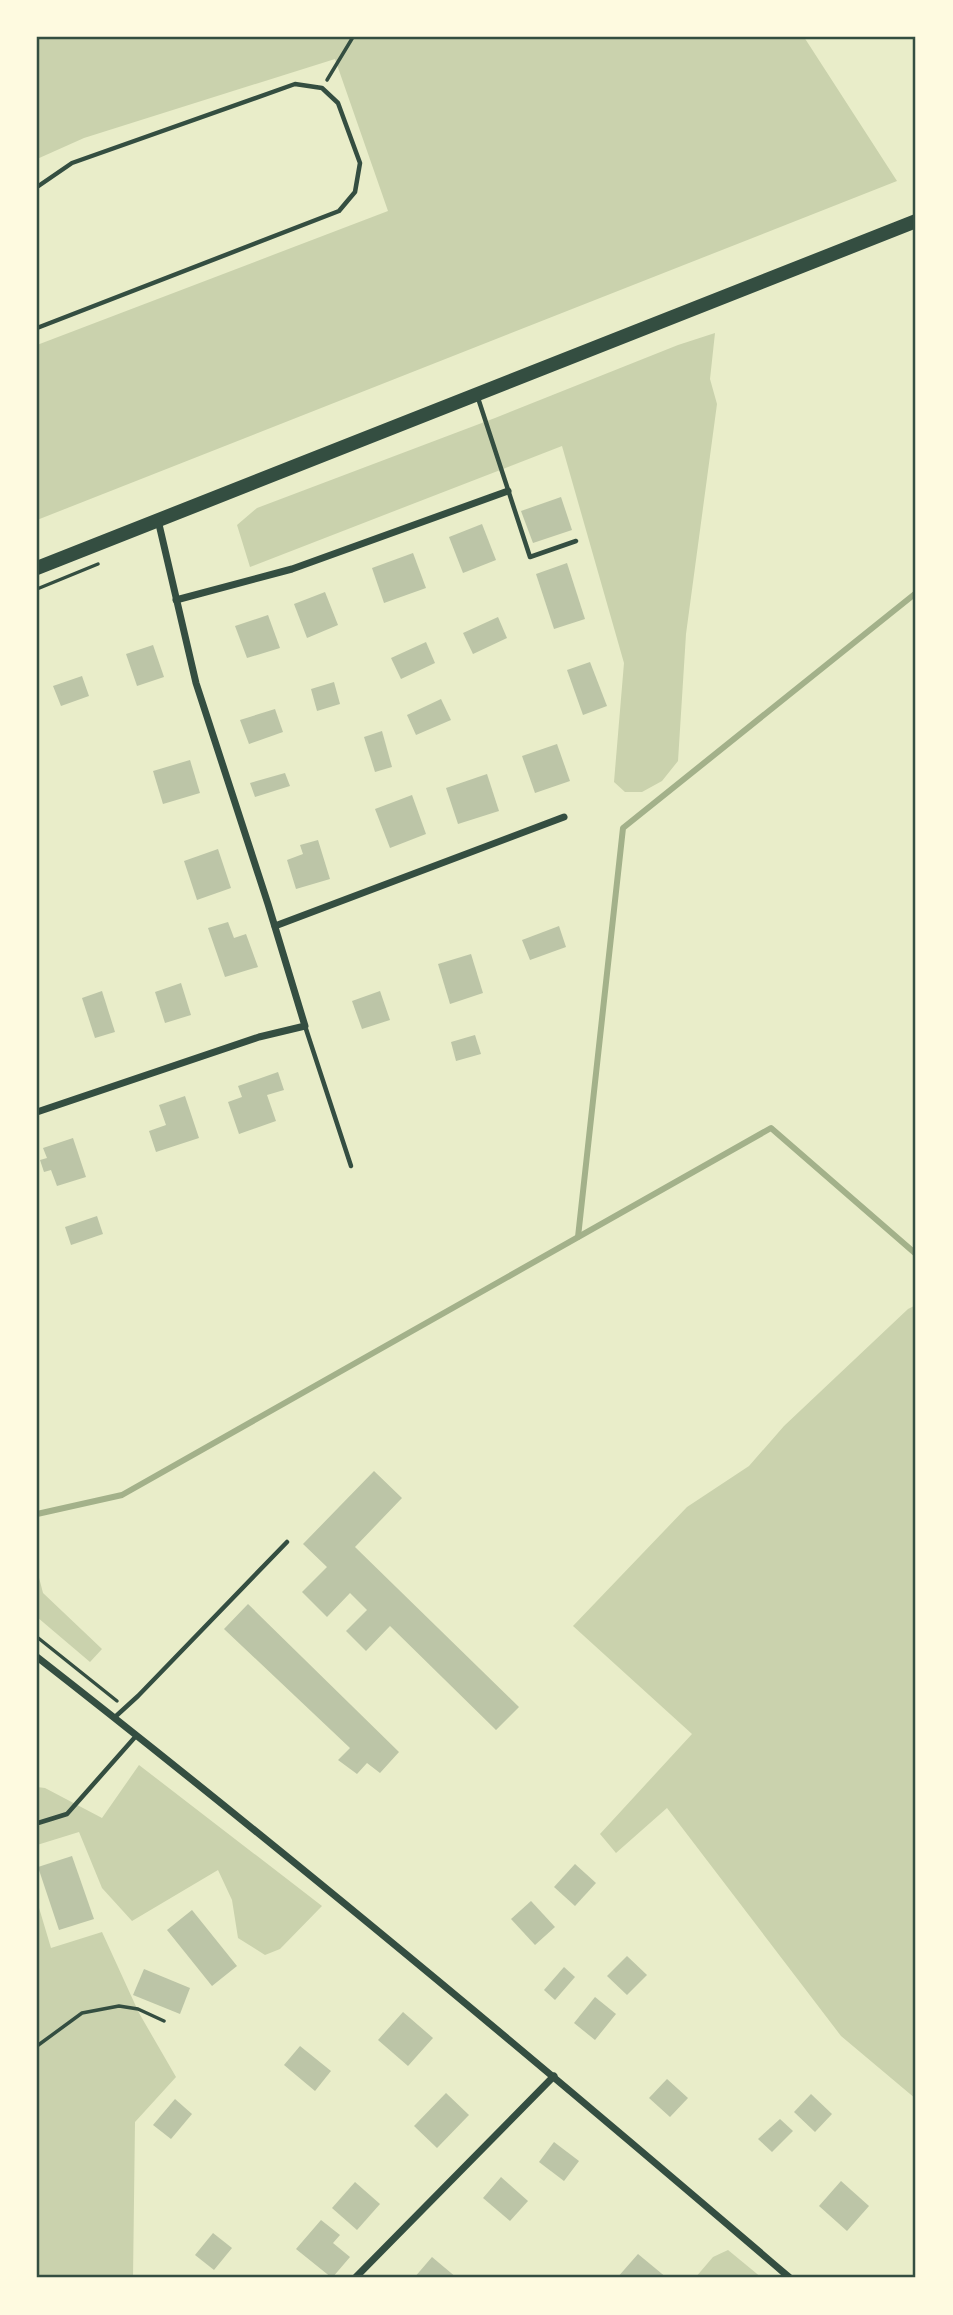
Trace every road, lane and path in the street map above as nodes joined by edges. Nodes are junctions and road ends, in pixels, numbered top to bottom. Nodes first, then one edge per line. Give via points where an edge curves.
1 (353, 37) edge
2 (322, 88) junction
3 (37, 187) edge
4 (916, 220) edge
5 (37, 328) edge
6 (477, 394) junction
7 (508, 491) junction
8 (158, 520) junction
9 (576, 541) dead end
10 (37, 568) edge
11 (176, 600) junction
12 (564, 817) dead end
13 (275, 926) junction
14 (305, 1026) junction
15 (37, 1112) edge
16 (351, 1166) dead end
17 (287, 1542) dead end
18 (37, 1637) edge
19 (37, 1657) edge
20 (125, 1707) junction
21 (115, 1717) junction
22 (136, 1735) junction
23 (38, 1823) edge
24 (164, 2021) dead end
25 (37, 2046) edge
26 (554, 2076) junction
27 (355, 2278) edge
28 (790, 2278) edge

1 - 2 path
2 - 3 lane via 295,84 72,163
2 - 5 lane via 338,103 360,163 355,192 339,211
4 - 6 main road
6 - 7 lane
6 - 8 main road
7 - 9 lane via 530,557
7 - 11 street via 292,569
8 - 10 main road
8 - 11 street
11 - 13 street via 196,683
12 - 13 street
13 - 14 street
14 - 15 street via 259,1037
14 - 16 lane
17 - 20 lane
18 - 20 path
19 - 21 street
20 - 21 lane
21 - 22 street
22 - 23 lane via 66,1814
22 - 26 street
24 - 25 path via 119,2006 82,2013
26 - 27 street
26 - 28 street

